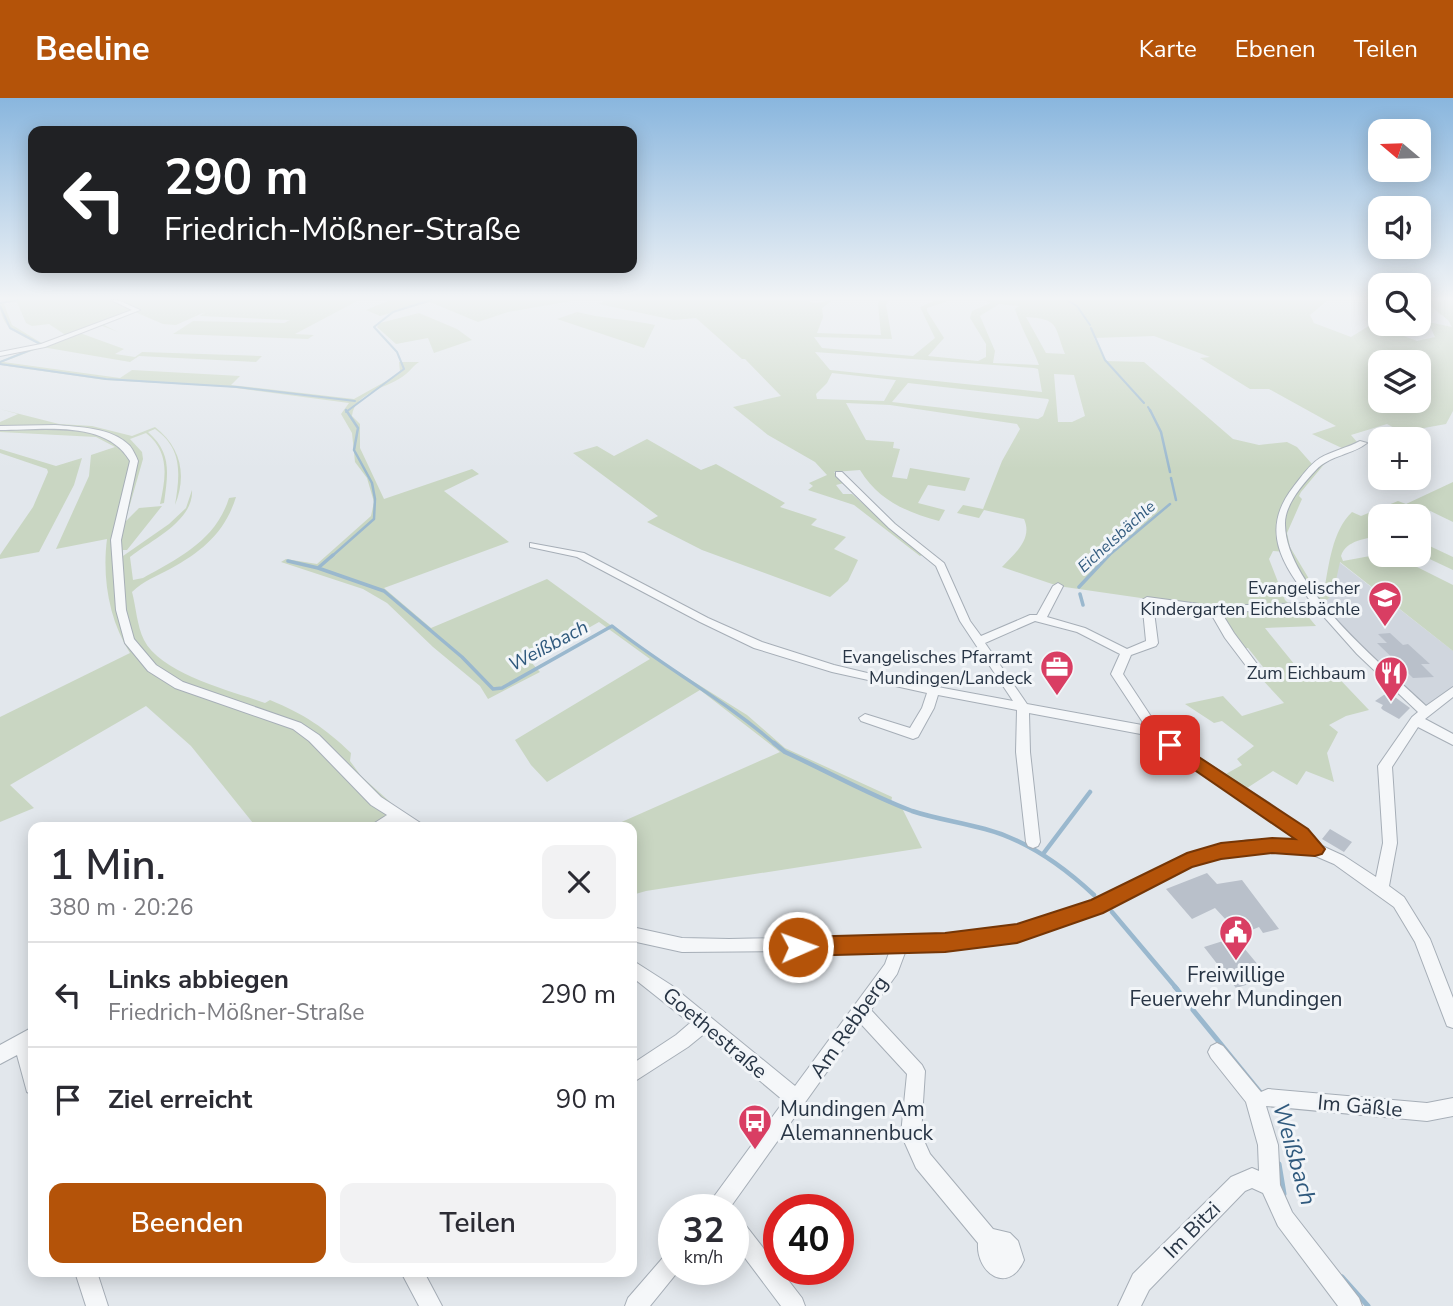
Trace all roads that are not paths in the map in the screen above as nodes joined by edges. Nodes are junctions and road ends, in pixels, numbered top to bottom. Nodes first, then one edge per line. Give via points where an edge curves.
1 (0, 428) edge
2 (1363, 443) dead end
3 (839, 474) dead end
4 (533, 545) dead end
5 (1058, 586) dead end
6 (1319, 606) junction
7 (1214, 608) junction
8 (1041, 618) junction
9 (979, 641) junction
10 (1126, 653) junction
11 (1257, 672) dead end
12 (934, 690) junction
13 (1453, 691) edge
14 (1023, 707) junction
15 (1421, 716) junction
16 (865, 718) dead end
17 (1149, 731) junction
18 (1453, 740) edge
19 (397, 816) junction
20 (388, 822) edge
21 (407, 822) edge
22 (1033, 842) dead end
23 (1390, 843) joint
24 (1315, 849) junction
25 (1381, 888) junction
26 (637, 935) edge
27 (898, 943) junction
28 (637, 971) edge
29 (860, 1010) junction
30 (1453, 1020) edge
31 (702, 1024) junction
32 (28, 1039) edge
33 (1217, 1052) dead end
34 (0, 1055) edge
35 (637, 1071) edge
36 (1268, 1098) dead end
37 (797, 1100) junction
38 (1453, 1107) edge
39 (1270, 1186) junction
40 (729, 1194) edge
41 (990, 1241) dead end
42 (749, 1246) edge
43 (88, 1277) edge
44 (415, 1277) edge
45 (658, 1280) edge
46 (97, 1306) edge
47 (431, 1306) edge
48 (636, 1306) edge
49 (794, 1306) edge
50 (1129, 1306) edge
51 (1351, 1306) edge

1 - 19 street via 87,431 124,444 134,461 116,540 121,610 136,651 179,685 297,726 357,785
2 - 6 street via 1312,469 1283,507 1279,527 1286,555
3 - 9 street via 891,526 940,565
4 - 12 street via 580,555 758,645 845,671
5 - 8 street
6 - 7 street
6 - 15 street
7 - 10 street via 1147,600 1152,643
7 - 11 street
8 - 9 street via 1025,620
8 - 10 street via 1081,630
9 - 14 street
10 - 17 street via 1117,674 1148,721
12 - 14 street
12 - 16 street via 913,734
13 - 15 street
14 - 17 street
14 - 22 street
15 - 18 street
15 - 23 street via 1385,766
17 - 24 street via 1267,809
19 - 20 street
19 - 21 street
23 - 25 street
24 - 25 street
24 - 27 street via 1272,846 1221,851 1187,861 1096,906 1017,933
25 - 30 street via 1399,902 1422,939
26 - 27 street via 682,946
27 - 29 street, Am Rebberg via 891,969
28 - 31 street, Goethestraße
29 - 37 street, Am Rebberg
29 - 41 street via 916,1071 911,1134 923,1161
31 - 35 street
31 - 37 street, Goethestraße
32 - 34 street
33 - 39 street via 1254,1097 1268,1145
36 - 38 street, Im Gäßle via 1427,1112
37 - 40 street, Am Rebberg
39 - 50 street, Im Bitzi via 1252,1178 1238,1184 1141,1282
39 - 51 street via 1285,1219
42 - 49 street
43 - 46 street
44 - 47 street
45 - 48 street

